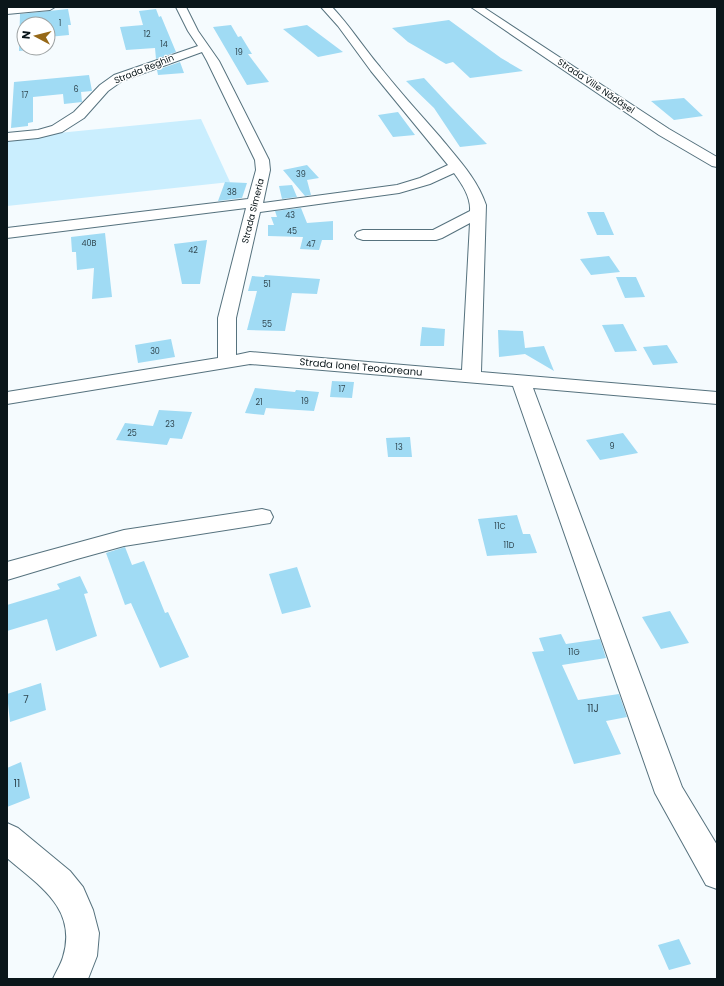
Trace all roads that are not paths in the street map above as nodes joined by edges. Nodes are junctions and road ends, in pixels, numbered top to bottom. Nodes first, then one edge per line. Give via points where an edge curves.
1 (50, 7) edge
2 (181, 7) edge
3 (326, 7) edge
4 (476, 7) edge
5 (7, 11) edge
6 (203, 48) junction
7 (103, 72) dead end
8 (114, 80) junction
9 (7, 137) edge
10 (717, 163) edge
11 (457, 166) junction
12 (254, 205) junction
13 (477, 215) junction
14 (7, 233) edge
15 (363, 235) dead end
16 (227, 362) junction
17 (471, 377) junction
18 (521, 382) junction
19 (7, 398) edge
20 (717, 398) edge
21 (262, 517) dead end
22 (7, 571) edge
23 (7, 838) edge
24 (717, 874) edge
25 (70, 979) edge

1 - 5 street
2 - 6 street, Strada Simeria
3 - 11 street
4 - 10 street, Strada Viile Nădășel via 664,132
6 - 8 street, Strada Reghin
6 - 12 street, Strada Simeria via 213,61 262,160 263,170
7 - 8 street via 104,76
8 - 9 street, Strada Reghin via 65,126 48,132
11 - 12 street via 399,189 266,207
11 - 13 street via 475,194
12 - 14 street
12 - 16 street, Strada Simeria via 227,318
13 - 15 street via 472,215 436,234
13 - 17 street
16 - 17 street, Strada Ionel Teodoreanu via 250,358 287,360
16 - 19 street, Strada Ionel Teodoreanu
17 - 18 street, Strada Ionel Teodoreanu
18 - 20 street, Strada Ionel Teodoreanu
18 - 24 street via 670,793
21 - 22 street via 124,538
23 - 25 street via 64,887 77,908 83,930 82,950

